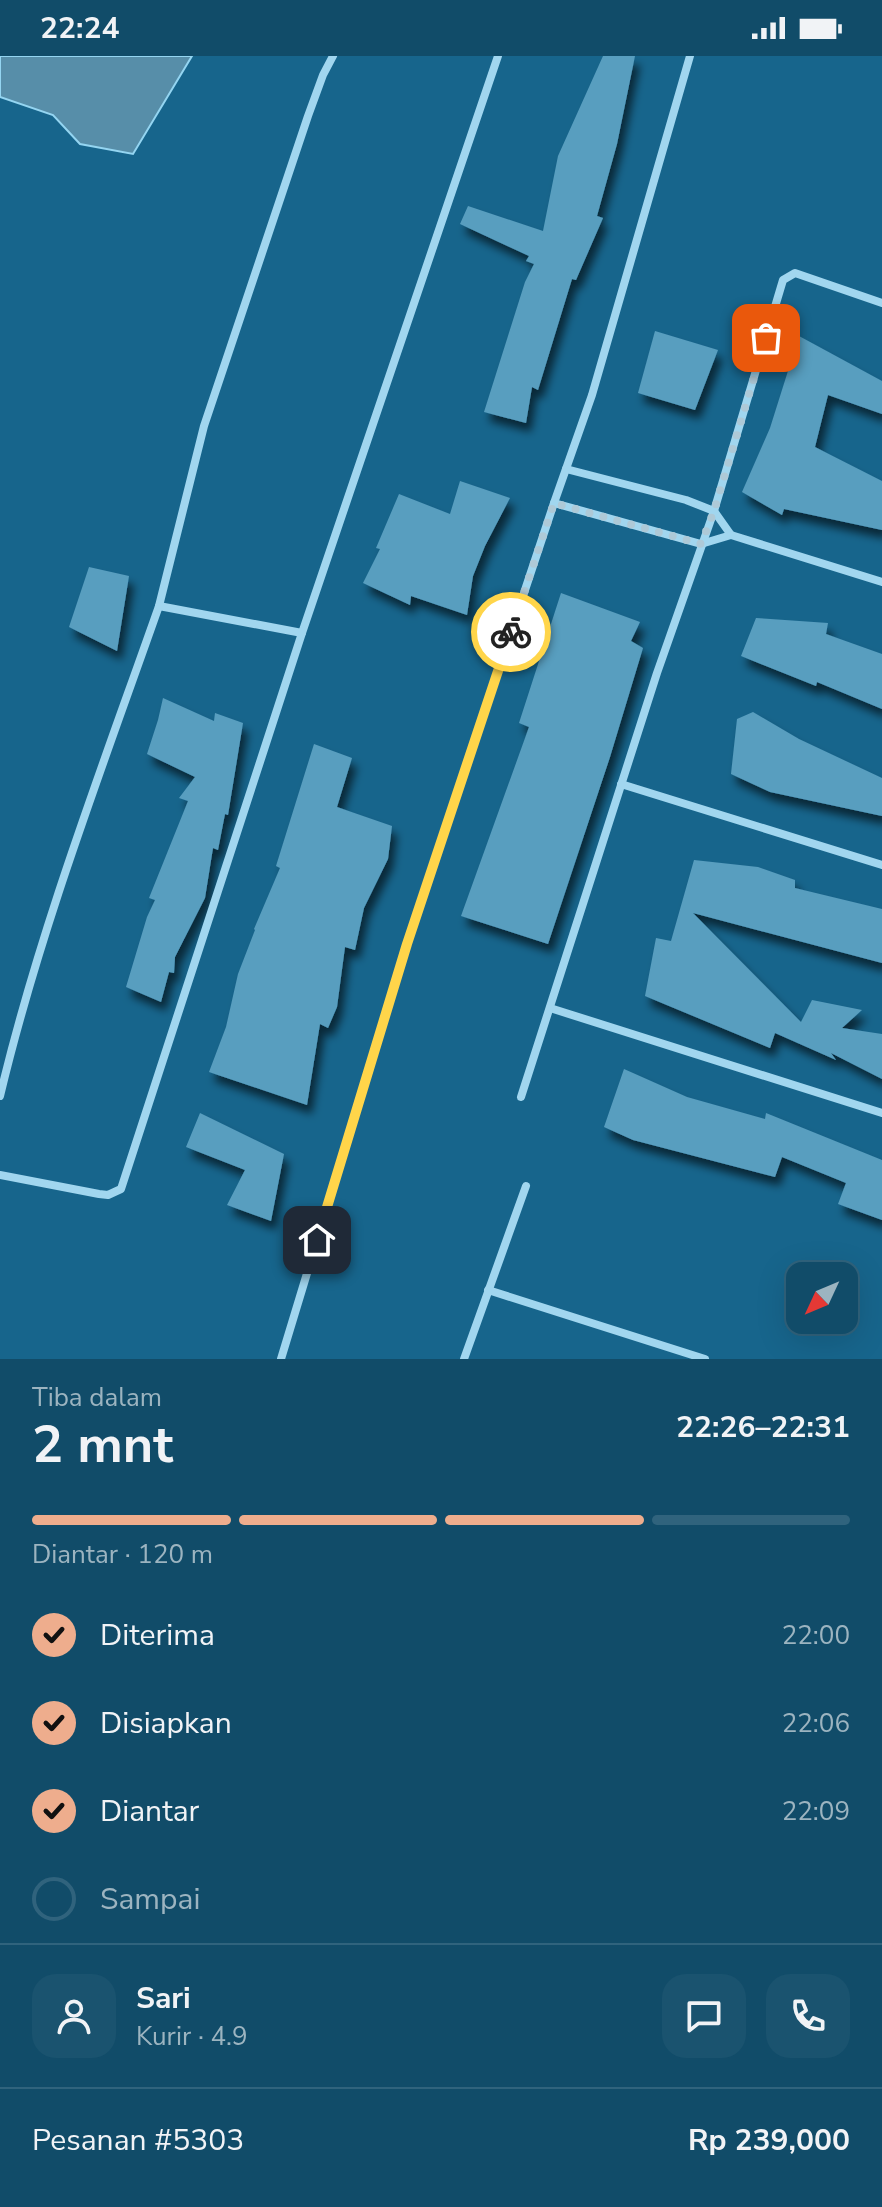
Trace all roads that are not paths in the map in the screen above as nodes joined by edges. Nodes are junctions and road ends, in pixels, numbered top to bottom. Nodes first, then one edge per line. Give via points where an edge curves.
1 (333, 56) edge
2 (498, 56) edge
3 (690, 56) edge
4 (882, 303) edge
5 (566, 469) junction
6 (554, 503) junction
7 (714, 511) junction
8 (731, 535) junction
9 (701, 544) junction
10 (882, 582) edge
11 (159, 606) junction
12 (302, 633) junction
13 (621, 784) junction
14 (882, 865) edge
15 (550, 1008) junction
16 (0, 1096) edge
17 (521, 1097) dead end
18 (882, 1113) edge
19 (0, 1175) edge
20 (526, 1186) dead end
21 (488, 1290) junction
22 (281, 1359) edge
23 (464, 1359) edge
24 (705, 1359) edge

1 - 11 street via 204,426
2 - 12 street
3 - 5 street
4 - 7 street via 795,273 783,280
5 - 6 street
5 - 7 street
6 - 9 street
6 - 22 street via 407,944
7 - 8 street
7 - 9 street
8 - 9 street
8 - 10 street
9 - 13 street
11 - 12 street
11 - 16 street via 70,859 19,1017
12 - 19 street via 121,1189 99,1194
13 - 14 street
13 - 15 street
15 - 17 street
15 - 18 street
20 - 21 street
21 - 23 street
21 - 24 street

